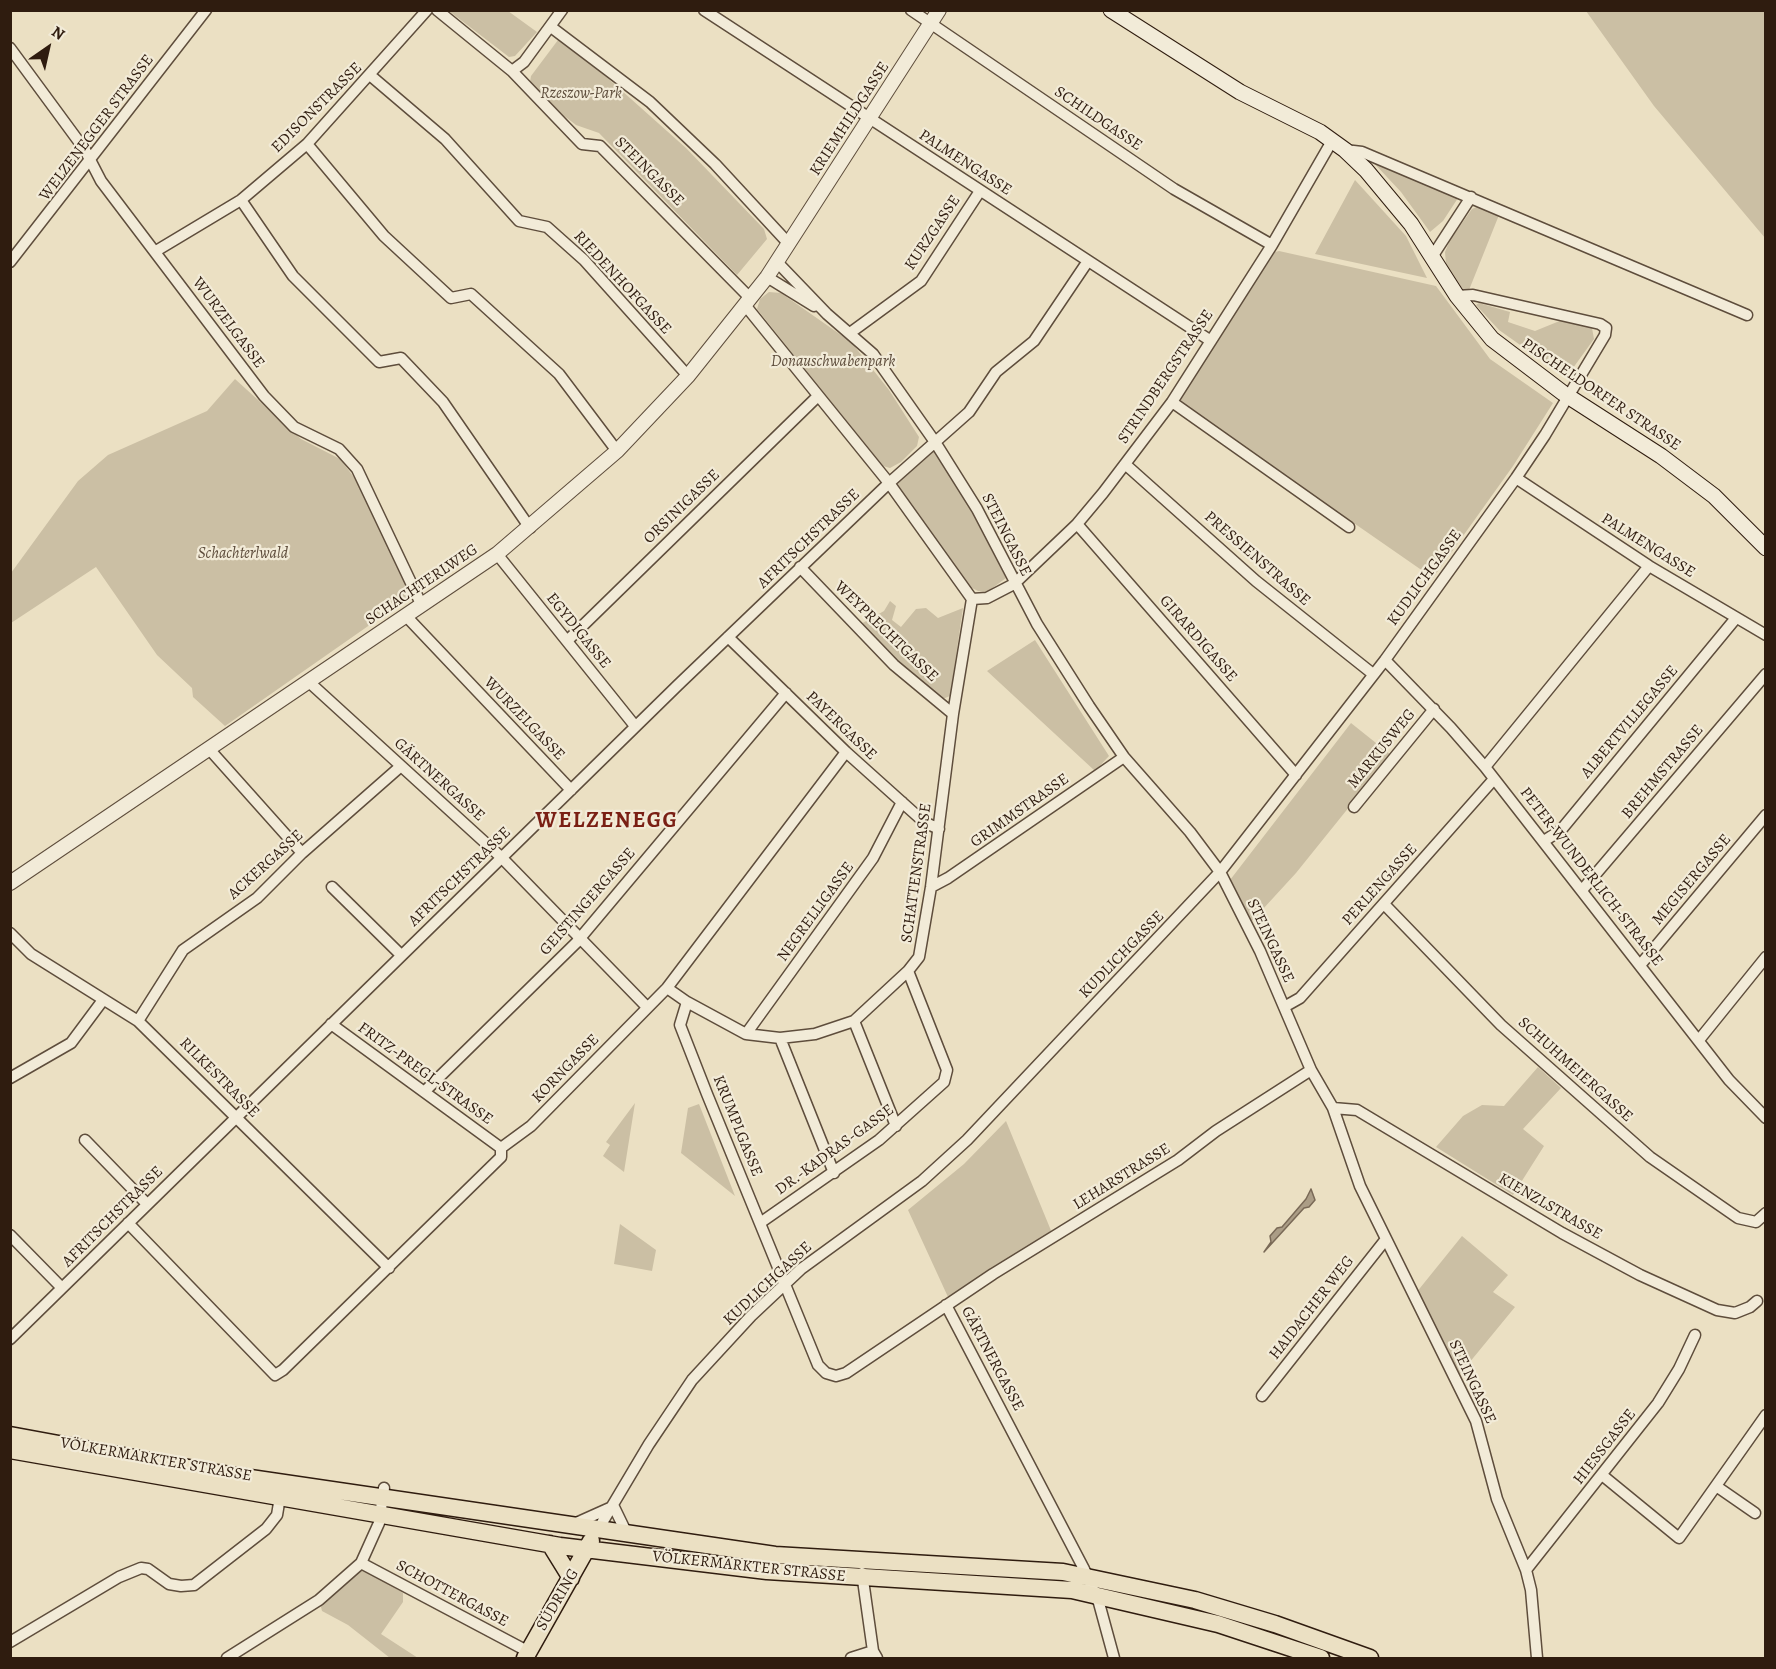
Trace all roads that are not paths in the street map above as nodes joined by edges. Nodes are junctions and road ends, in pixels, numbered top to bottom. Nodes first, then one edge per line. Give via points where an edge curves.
1 (206, 10) edge
2 (427, 10) edge
3 (437, 10) edge
4 (562, 10) edge
5 (704, 10) edge
6 (911, 10) edge
7 (939, 10) edge
8 (1111, 10) edge
9 (931, 24) junction
10 (551, 27) junction
11 (10, 48) edge
12 (512, 71) junction
13 (371, 76) junction
14 (870, 119) junction
15 (307, 144) junction
16 (1339, 145) junction
17 (91, 161) junction
18 (980, 190) junction
19 (1471, 197) junction
20 (241, 200) junction
21 (789, 244) junction
22 (1272, 245) junction
23 (156, 251) junction
24 (1432, 257) junction
25 (1088, 261) junction
26 (10, 262) edge
27 (777, 262) junction
28 (767, 277) junction
29 (1457, 296) junction
30 (748, 302) junction
31 (827, 314) junction
32 (1747, 315) dead end
33 (850, 333) junction
34 (1210, 341) junction
35 (688, 376) junction
36 (818, 396) junction
37 (1569, 397) junction
38 (1172, 402) junction
39 (935, 442) junction
40 (617, 451) junction
41 (1125, 464) junction
42 (1516, 478) junction
43 (889, 483) junction
44 (1077, 524) junction
45 (1349, 527) dead end
46 (530, 528) junction
47 (1766, 548) edge
48 (497, 554) junction
49 (1649, 566) junction
50 (800, 567) junction
51 (1014, 584) junction
52 (972, 599) junction
53 (422, 606) junction
54 (406, 616) junction
55 (1736, 618) junction
56 (1766, 635) edge
57 (728, 637) junction
58 (567, 641) junction
59 (1385, 660) junction
60 (1374, 674) junction
61 (1766, 674) edge
62 (309, 682) junction
63 (786, 693) junction
64 (1434, 709) junction
65 (954, 714) junction
66 (635, 726) junction
67 (210, 750) junction
68 (846, 752) junction
69 (1124, 757) junction
70 (401, 766) junction
71 (1485, 767) junction
72 (1296, 775) junction
73 (1494, 779) junction
74 (571, 790) junction
75 (902, 802) junction
76 (1354, 807) dead end
77 (1766, 815) edge
78 (939, 829) junction
79 (1544, 841) junction
80 (302, 853) junction
81 (502, 858) junction
82 (1220, 872) junction
83 (10, 883) edge
84 (332, 887) dead end
85 (932, 887) junction
86 (1582, 889) junction
87 (1384, 904) junction
88 (10, 933) edge
89 (580, 936) junction
90 (400, 954) junction
91 (1766, 957) edge
92 (1641, 964) junction
93 (908, 971) junction
94 (667, 987) junction
95 (103, 1000) junction
96 (687, 1002) junction
97 (647, 1007) junction
98 (1284, 1007) junction
99 (138, 1021) junction
100 (854, 1021) junction
101 (331, 1024) junction
102 (746, 1034) junction
103 (780, 1038) junction
104 (1698, 1040) junction
105 (1311, 1070) junction
106 (10, 1077) edge
107 (424, 1091) junction
108 (1333, 1108) junction
109 (236, 1116) junction
110 (1766, 1118) edge
111 (896, 1126) junction
112 (86, 1140) dead end
113 (501, 1148) junction
114 (834, 1173) junction
115 (147, 1204) junction
116 (1766, 1214) edge
117 (128, 1223) junction
118 (760, 1223) junction
119 (10, 1235) edge
120 (1386, 1239) junction
121 (389, 1268) junction
122 (786, 1283) junction
123 (62, 1288) junction
124 (1757, 1301) dead end
125 (946, 1305) junction
126 (1695, 1335) dead end
127 (10, 1339) edge
128 (1262, 1396) dead end
129 (1766, 1415) edge
130 (10, 1434) edge
131 (10, 1450) edge
132 (1602, 1475) junction
133 (303, 1486) junction
134 (1716, 1486) junction
135 (280, 1497) junction
136 (613, 1506) junction
137 (381, 1509) junction
138 (1755, 1514) dead end
139 (571, 1526) junction
140 (627, 1534) junction
141 (591, 1540) junction
142 (550, 1544) junction
143 (615, 1552) junction
144 (361, 1563) junction
145 (863, 1569) junction
146 (1526, 1570) junction
147 (572, 1575) junction
148 (1088, 1577) junction
149 (1095, 1594) junction
150 (1221, 1616) junction
151 (1272, 1633) junction
152 (10, 1642) edge
153 (527, 1655) edge
154 (875, 1655) edge
155 (1361, 1657) edge
156 (227, 1659) edge
157 (851, 1659) edge
158 (1114, 1659) edge
159 (1321, 1659) edge
160 (1537, 1659) edge

1 - 17 street, WELZENEGGER STRASSE
2 - 13 street, EDISONSTRASSE
3 - 12 street, STEINGASSE
4 - 10 street
5 - 14 street, PALMENGASSE
6 - 9 street, SCHILDGASSE
7 - 9 street, KRIEMHILDGASSE
8 - 16 main road, PISCHELDORFER STRASSE via 1240,92
9 - 14 street, KRIEMHILDGASSE
9 - 22 street, SCHILDGASSE via 1174,189
10 - 12 street via 524,62
10 - 21 street via 650,102 715,164
11 - 17 street, WURZELGASSE
12 - 30 street, STEINGASSE via 582,144 600,146
13 - 15 street, EDISONSTRASSE
13 - 35 street, RIEDENHOFGASSE via 445,139 519,221 547,227 584,260
14 - 18 street, PALMENGASSE
14 - 21 street, KRIEMHILDGASSE
15 - 20 street, EDISONSTRASSE
15 - 40 street via 401,252 452,298 471,294 559,374
16 - 19 street, PISCHELDORFER STRASSE
16 - 22 street, STRINDBERGSTRASSE
16 - 24 main road, PISCHELDORFER STRASSE via 1393,200
17 - 23 street, WURZELGASSE via 101,181
17 - 26 street, WELZENEGGER STRASSE
18 - 25 street, PALMENGASSE
18 - 33 street, KURZGASSE via 921,281
19 - 24 street
19 - 32 street, PISCHELDORFER STRASSE
20 - 23 street, EDISONSTRASSE
20 - 46 street via 292,276 379,362 401,358 443,402
21 - 27 street, SCHACHTERLWEG
22 - 34 street, STRINDBERGSTRASSE
23 - 53 street, WURZELGASSE via 264,396 294,427 339,449 357,470
24 - 29 main road, PISCHELDORFER STRASSE
25 - 34 street, PALMENGASSE
25 - 39 street, AFRITSCHSTRASSE via 1034,341 996,372 969,412
27 - 28 street, SCHACHTERLWEG
27 - 31 street, STEINGASSE
28 - 30 street, SCHACHTERLWEG
28 - 31 street, STEINGASSE
29 - 37 main road, PISCHELDORFER STRASSE via 1492,339
29 - 37 street, KUDLICHGASSE via 1473,296 1606,328
30 - 35 street, SCHACHTERLWEG
30 - 36 street, STEINGASSE
31 - 33 street, STEINGASSE
33 - 39 street, STEINGASSE via 873,354
34 - 38 street, STRINDBERGSTRASSE
35 - 40 street, SCHACHTERLWEG
36 - 43 street, STEINGASSE
36 - 58 street, ORSINIGASSE
37 - 42 street, KUDLICHGASSE
37 - 47 main road, PISCHELDORFER STRASSE via 1661,456 1714,496
38 - 41 street, STRINDBERGSTRASSE
38 - 45 street
39 - 43 street, AFRITSCHSTRASSE
39 - 51 street, STEINGASSE via 977,509
40 - 46 street, SCHACHTERLWEG
41 - 44 street, STRINDBERGSTRASSE
41 - 60 street, PRESSIENSTRASSE via 1242,570
42 - 49 street, PALMENGASSE
42 - 59 street, KUDLICHGASSE
43 - 50 street, AFRITSCHSTRASSE
43 - 52 street, STEINGASSE
44 - 51 street, STRINDBERGSTRASSE
44 - 72 street, GIRARDIGASSE
46 - 48 street, SCHACHTERLWEG
48 - 53 street, SCHACHTERLWEG
48 - 58 street, EGYDIGASSE
49 - 55 street, PALMENGASSE
49 - 71 street
50 - 57 street, AFRITSCHSTRASSE
50 - 65 street, WEYPRECHTGASSE via 894,665
51 - 52 street, STRINDBERGSTRASSE via 987,598
51 - 69 street, STEINGASSE via 1065,670
52 - 65 street, SCHATTENSTRASSE
53 - 54 street, SCHACHTERLWEG
54 - 62 street, SCHACHTERLWEG
54 - 74 street, WURZELGASSE
55 - 56 street, PALMENGASSE
55 - 79 street, ALBERTVILLEGASSE via 1560,830
57 - 63 street, PAYERGASSE
57 - 66 street, AFRITSCHSTRASSE
58 - 66 street, EGYDIGASSE
59 - 60 street, KUDLICHGASSE
59 - 64 street, PETER-WUNDERLICH-STRASSE
60 - 72 street, KUDLICHGASSE
61 - 86 street, BREHMSTRASSE
62 - 67 street, SCHACHTERLWEG
62 - 70 street, GÄRTNERGASSE
63 - 68 street, PAYERGASSE
63 - 89 street, GEISTINGERGASSE
64 - 71 street, PETER-WUNDERLICH-STRASSE
64 - 76 street, MARKUSWEG
65 - 78 street, SCHATTENSTRASSE
66 - 74 street, AFRITSCHSTRASSE
67 - 80 street
67 - 83 street, SCHACHTERLWEG
68 - 75 street, PAYERGASSE
68 - 94 street, KORNGASSE
69 - 82 street, STEINGASSE
69 - 85 street, GRIMMSTRASSE
70 - 80 street, ACKERGASSE
70 - 81 street, GÄRTNERGASSE
71 - 73 street, PETER-WUNDERLICH-STRASSE
72 - 82 street, KUDLICHGASSE
73 - 79 street, PETER-WUNDERLICH-STRASSE
73 - 87 street, PERLENGASSE
74 - 81 street, AFRITSCHSTRASSE
75 - 78 street, PAYERGASSE via 924,822
75 - 102 street, NEGRELLIGASSE via 873,858
77 - 92 street, MEGISERGASSE
78 - 85 street, SCHATTENSTRASSE
79 - 86 street, PETER-WUNDERLICH-STRASSE
80 - 99 street, ACKERGASSE via 251,903 183,950
81 - 89 street, GÄRTNERGASSE
81 - 90 street, AFRITSCHSTRASSE
82 - 98 street, STEINGASSE
82 - 122 street, KUDLICHGASSE via 967,1140 922,1180
84 - 90 street
85 - 93 street, SCHATTENSTRASSE via 922,949
86 - 92 street, PETER-WUNDERLICH-STRASSE
87 - 98 street, PERLENGASSE via 1300,998
87 - 116 street, SCHUHMEIERGASSE via 1501,1025 1650,1157 1738,1218 1756,1222
88 - 95 street, RILKESTRASSE via 32,954
89 - 97 street, GÄRTNERGASSE
89 - 107 street, GEISTINGERGASSE
90 - 101 street, AFRITSCHSTRASSE
91 - 104 street
92 - 104 street, PETER-WUNDERLICH-STRASSE
93 - 100 street, SCHATTENSTRASSE
93 - 111 street, DR.-KADRAS-GASSE via 947,1070 944,1082
94 - 96 street
94 - 97 street, KORNGASSE
95 - 99 street, RILKESTRASSE
95 - 106 street via 71,1042
96 - 102 street, SCHATTENSTRASSE
96 - 118 street, KRUMPLGASSE via 680,1025
97 - 113 street, KORNGASSE via 531,1126
98 - 105 street, STEINGASSE
99 - 109 street, RILKESTRASSE
100 - 103 street, SCHATTENSTRASSE via 815,1034
100 - 111 street
101 - 107 street, FRITZ-PREGL-STRASSE
101 - 109 street, AFRITSCHSTRASSE
102 - 103 street, SCHATTENSTRASSE
103 - 114 street
104 - 110 street, PETER-WUNDERLICH-STRASSE
105 - 108 street, STEINGASSE
105 - 125 street, LEHARSTRASSE via 1216,1131 1179,1160
107 - 113 street, FRITZ-PREGL-STRASSE
108 - 120 street, STEINGASSE via 1360,1186
108 - 124 street, KIENZLSTRASSE via 1357,1110 1562,1233 1698,1302 1735,1313
109 - 115 street, AFRITSCHSTRASSE
109 - 121 street, RILKESTRASSE
111 - 114 street, DR.-KADRAS-GASSE
112 - 115 street
113 - 121 street, KORNGASSE via 501,1157
114 - 118 street, DR.-KADRAS-GASSE
115 - 117 street, AFRITSCHSTRASSE
117 - 121 street, KORNGASSE via 275,1375
117 - 123 street, AFRITSCHSTRASSE
118 - 122 street, KRUMPLGASSE
119 - 123 street
120 - 128 street, HAIDACHER WEG
120 - 146 street, STEINGASSE via 1476,1421 1497,1499
122 - 125 street, GÄRTNERGASSE via 818,1365 836,1376
122 - 136 street, KUDLICHGASSE via 692,1380
123 - 127 street, AFRITSCHSTRASSE
125 - 148 street, GÄRTNERGASSE
126 - 132 street, HIESSGASSE via 1670,1385
129 - 134 street
130 - 133 main road, VÖLKERMARKTER STRASSE
131 - 135 main road, VÖLKERMARKTER STRASSE
132 - 134 street via 1679,1538
132 - 146 street, HIESSGASSE
133 - 135 street
133 - 137 main road, VÖLKERMARKTER STRASSE
134 - 138 street
135 - 137 main road, VÖLKERMARKTER STRASSE
135 - 152 street via 277,1515 267,1529 194,1585 169,1584 141,1568
136 - 139 street
136 - 140 street
136 - 141 street, KUDLICHGASSE
137 - 139 main road, VÖLKERMARKTER STRASSE
137 - 142 main road, VÖLKERMARKTER STRASSE
137 - 144 street
139 - 140 main road, VÖLKERMARKTER STRASSE
139 - 141 main road
140 - 145 main road, VÖLKERMARKTER STRASSE
141 - 143 main road
141 - 147 main road, SÜDRING
142 - 143 main road, VÖLKERMARKTER STRASSE
142 - 147 main road
143 - 145 main road, VÖLKERMARKTER STRASSE via 767,1571
143 - 147 main road
144 - 153 street, SCHOTTERGASSE
144 - 156 street via 320,1600
145 - 148 main road, VÖLKERMARKTER STRASSE via 1014,1568
145 - 149 main road, VÖLKERMARKTER STRASSE
145 - 154 street
146 - 160 street, STEINGASSE
147 - 153 main road, SÜDRING
148 - 149 street, GÄRTNERGASSE
148 - 150 main road, VÖLKERMARKTER STRASSE
149 - 150 main road, VÖLKERMARKTER STRASSE
149 - 158 street, GÄRTNERGASSE
150 - 151 main road, VÖLKERMARKTER STRASSE
151 - 155 main road, VÖLKERMARKTER STRASSE
151 - 159 main road, VÖLKERMARKTER STRASSE
154 - 157 street

